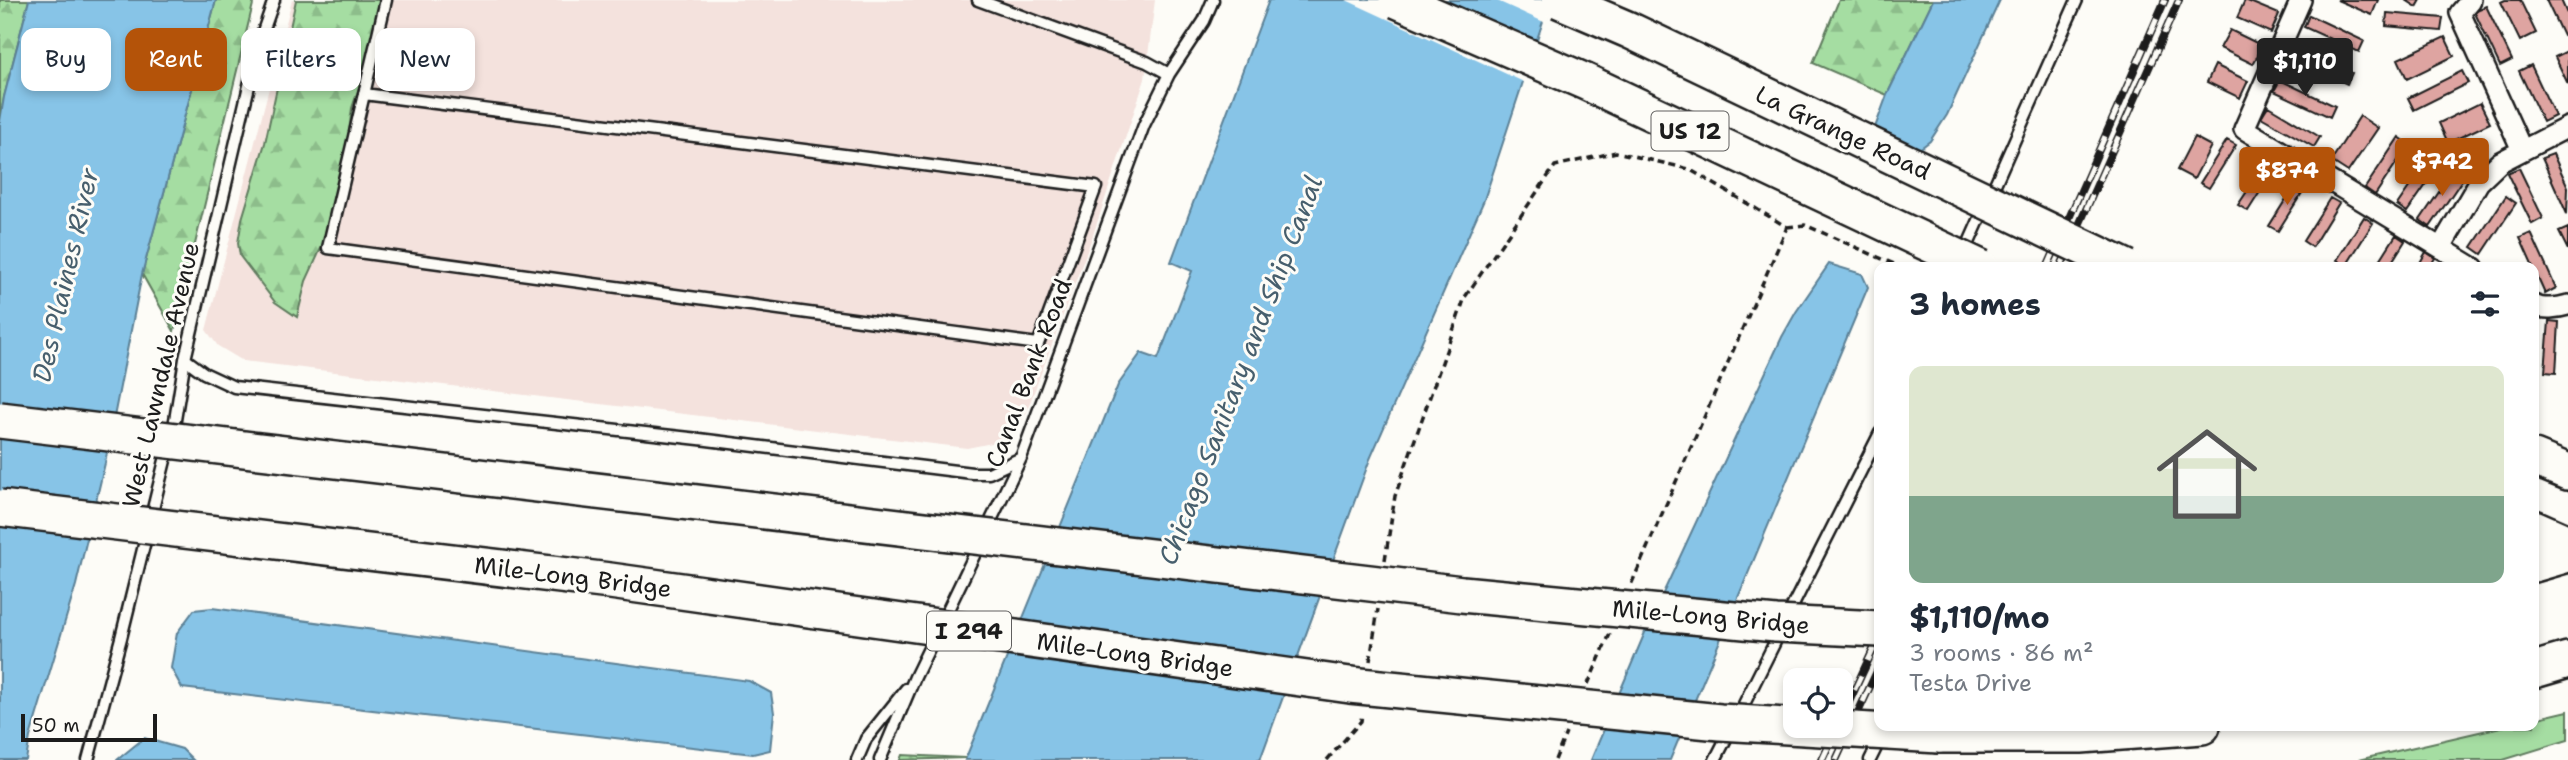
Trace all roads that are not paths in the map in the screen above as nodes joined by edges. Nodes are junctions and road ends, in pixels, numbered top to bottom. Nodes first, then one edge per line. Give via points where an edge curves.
1 (274, 0) edge
2 (386, 0) edge
3 (971, 0) edge
4 (979, 0) edge
5 (1213, 0) edge
6 (1397, 0) edge
7 (1559, 0) edge
8 (2077, 0) edge
9 (2301, 0) edge
10 (2465, 7) edge
11 (1169, 74) junction
12 (364, 94) junction
13 (2568, 127) edge
14 (2522, 150) junction
15 (2441, 247) junction
16 (1961, 262) edge
17 (1968, 262) edge
18 (2114, 262) edge
19 (2465, 262) edge
20 (2568, 305) edge
21 (2539, 308) edge
22 (185, 359) junction
23 (0, 420) edge
24 (1874, 445) edge
25 (1021, 458) junction
26 (2539, 460) edge
27 (2568, 472) edge
28 (0, 508) edge
29 (2539, 529) edge
30 (2568, 543) edge
31 (2568, 554) edge
32 (2539, 563) edge
33 (1874, 629) edge
34 (915, 677) junction
35 (2135, 731) edge
36 (1876, 748) dead end
37 (88, 760) edge
38 (857, 760) edge
39 (880, 760) edge
40 (1715, 760) edge
41 (1870, 760) edge

1 - 22 lane, West Lawndale Avenue
2 - 12 lane
3 - 4 lane
4 - 11 lane
5 - 11 lane, Canal Bank Road
6 - 17 highway, US 12, bridge via 1586,82
7 - 18 highway, La Grange Road / US 12, bridge
8 - 16 lane
9 - 15 street via 2244,130
10 - 14 street
11 - 25 lane, Canal Bank Road via 1144,125
12 - 12 lane via 328,248 1038,344 1096,187
13 - 14 street
14 - 15 street via 2500,162 2479,182
15 - 19 street
20 - 21 street
22 - 25 lane via 234,387 972,473 989,473
22 - 37 lane, West Lawndale Avenue via 174,420
23 - 33 highway, Mile-Long Bridge, bridge via 1462,594 1776,624
24 - 40 lane
25 - 34 lane, Canal Bank Road
26 - 27 highway
28 - 35 highway, Mile-Long Bridge / I 294, bridge via 610,581 1350,685 1720,722 1939,735
29 - 30 highway
31 - 32 highway
34 - 38 lane via 866,739
34 - 39 lane, Canal Bank Road
36 - 41 lane

